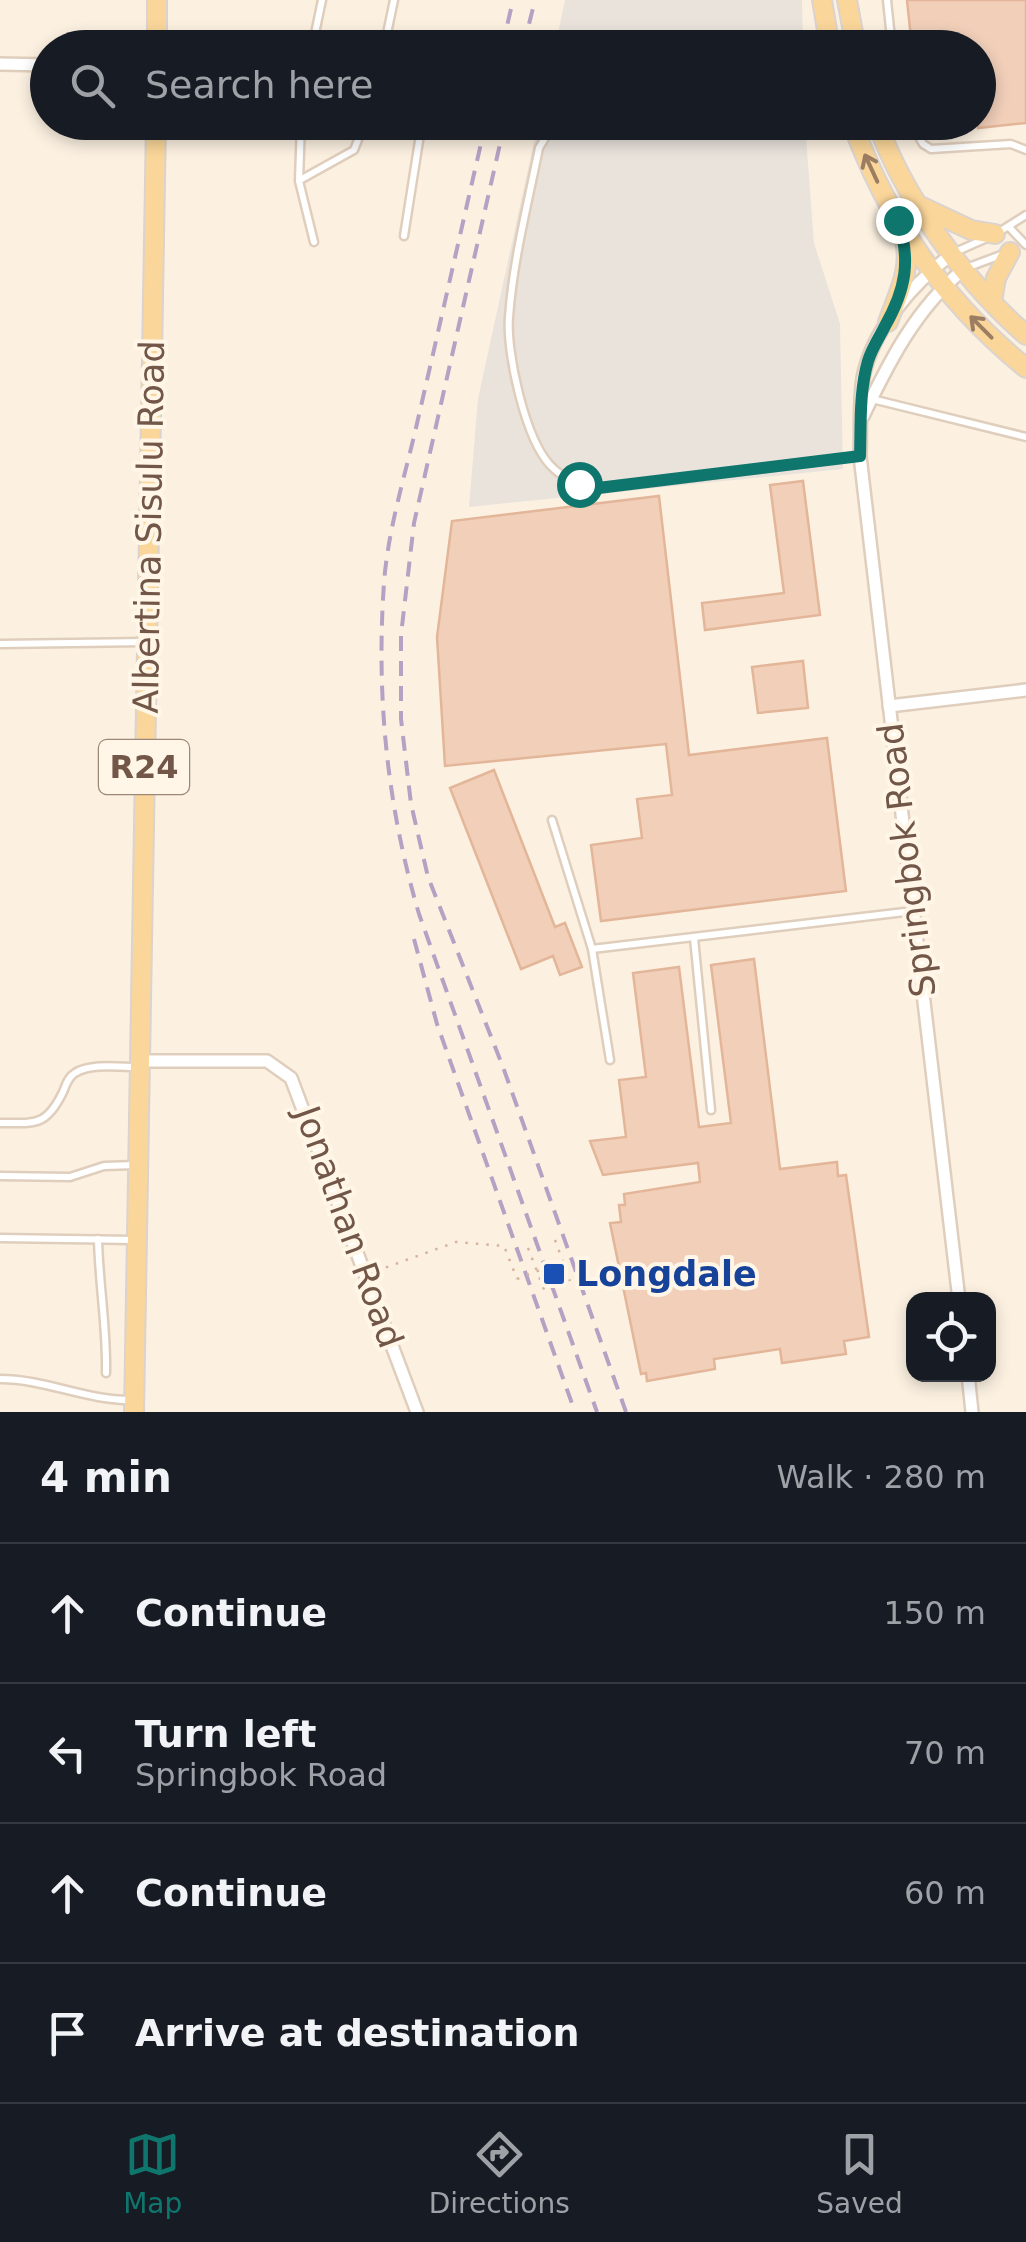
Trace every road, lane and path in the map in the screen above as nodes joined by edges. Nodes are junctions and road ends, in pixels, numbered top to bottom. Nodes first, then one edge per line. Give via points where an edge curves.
1 (158, 0) edge
2 (322, 0) edge
3 (394, 0) edge
4 (822, 0) edge
5 (847, 0) edge
6 (887, 0) edge
7 (157, 30) edge
8 (316, 30) edge
9 (388, 30) edge
10 (827, 30) edge
11 (853, 30) edge
12 (890, 30) edge
13 (0, 64) edge
14 (30, 65) edge
15 (156, 140) edge
16 (300, 140) edge
17 (358, 140) edge
18 (419, 140) edge
19 (544, 140) edge
20 (859, 140) edge
21 (884, 140) edge
22 (921, 140) edge
23 (1026, 150) edge
24 (299, 181) junction
25 (920, 206) junction
26 (1026, 215) edge
27 (898, 220) junction
28 (1002, 231) junction
29 (404, 236) dead end
30 (314, 242) dead end
31 (1021, 248) edge
32 (958, 261) junction
33 (929, 272) junction
34 (942, 286) junction
35 (992, 300) junction
36 (888, 322) junction
37 (1026, 334) edge
38 (1026, 368) edge
39 (871, 399) junction
40 (861, 420) junction
41 (1026, 437) edge
42 (860, 456) junction
43 (146, 642) junction
44 (0, 644) edge
45 (1026, 690) edge
46 (889, 706) junction
47 (552, 820) dead end
48 (913, 911) junction
49 (694, 938) junction
50 (592, 949) junction
51 (610, 1060) dead end
52 (139, 1064) junction
53 (711, 1110) dead end
54 (0, 1122) edge
55 (138, 1165) junction
56 (0, 1176) edge
57 (0, 1238) edge
58 (98, 1239) junction
59 (136, 1240) junction
60 (555, 1240) dead end
61 (528, 1248) dead end
62 (562, 1261) junction
63 (536, 1271) junction
64 (366, 1274) junction
65 (570, 1282) dead end
66 (544, 1292) dead end
67 (958, 1292) edge
68 (106, 1373) dead end
69 (0, 1379) edge
70 (969, 1382) edge
71 (134, 1406) edge
72 (417, 1412) edge
73 (972, 1412) edge

1 - 7 main road
2 - 8 lane
3 - 9 lane
4 - 10 main road
5 - 11 main road
6 - 12 lane
13 - 14 street
15 - 43 main road, Albertina Sisulu Road / R24
16 - 24 lane
17 - 24 lane via 354,150
18 - 29 lane
19 - 42 lane via 508,317 522,397 549,464 598,488
27 -> 20 main road
21 - 25 main road
22 - 23 lane via 931,149 1011,144
24 - 30 lane
25 - 28 main road via 971,230
25 - 32 main road
26 - 28 lane
27 - 33 main road
27 - 36 main road via 907,260
28 - 31 lane
28 - 32 lane
31 - 32 lane
31 - 35 main road via 996,278
32 - 33 street, Springbok Road
32 - 34 street, Springbok Road
32 - 35 main road
33 - 34 main road
33 - 36 street, Springbok Road
38 -> 34 main road
34 - 39 street, Springbok Road
35 - 37 main road
36 - 40 street, Springbok Road via 868,359
39 - 40 street, Springbok Road
39 - 41 lane
40 - 42 street, Springbok Road
42 - 46 street, Springbok Road
43 - 44 lane
43 - 52 main road, Albertina Sisulu Road / R24
45 - 46 street
46 - 48 street, Springbok Road
47 - 50 lane
48 - 49 lane
48 - 67 street, Springbok Road
49 - 50 lane
49 - 53 lane
50 - 51 lane
52 - 54 lane via 81,1070 46,1119
52 - 55 main road, Albertina Sisulu Road / R24
52 - 64 street, Jonathan Road via 267,1062 292,1078
55 - 56 lane via 70,1177
55 - 59 main road, Albertina Sisulu Road / R24
57 - 58 lane
58 - 59 lane
58 - 68 lane
59 - 71 main road, Albertina Sisulu Road / R24
60 - 62 path
61 - 63 path
62 - 63 path, bridge
62 - 65 path
63 - 64 path, bridge via 517,1279 504,1246 456,1242
63 - 66 path
64 - 72 street, Jonathan Road
69 - 71 lane via 32,1380
70 - 73 street

